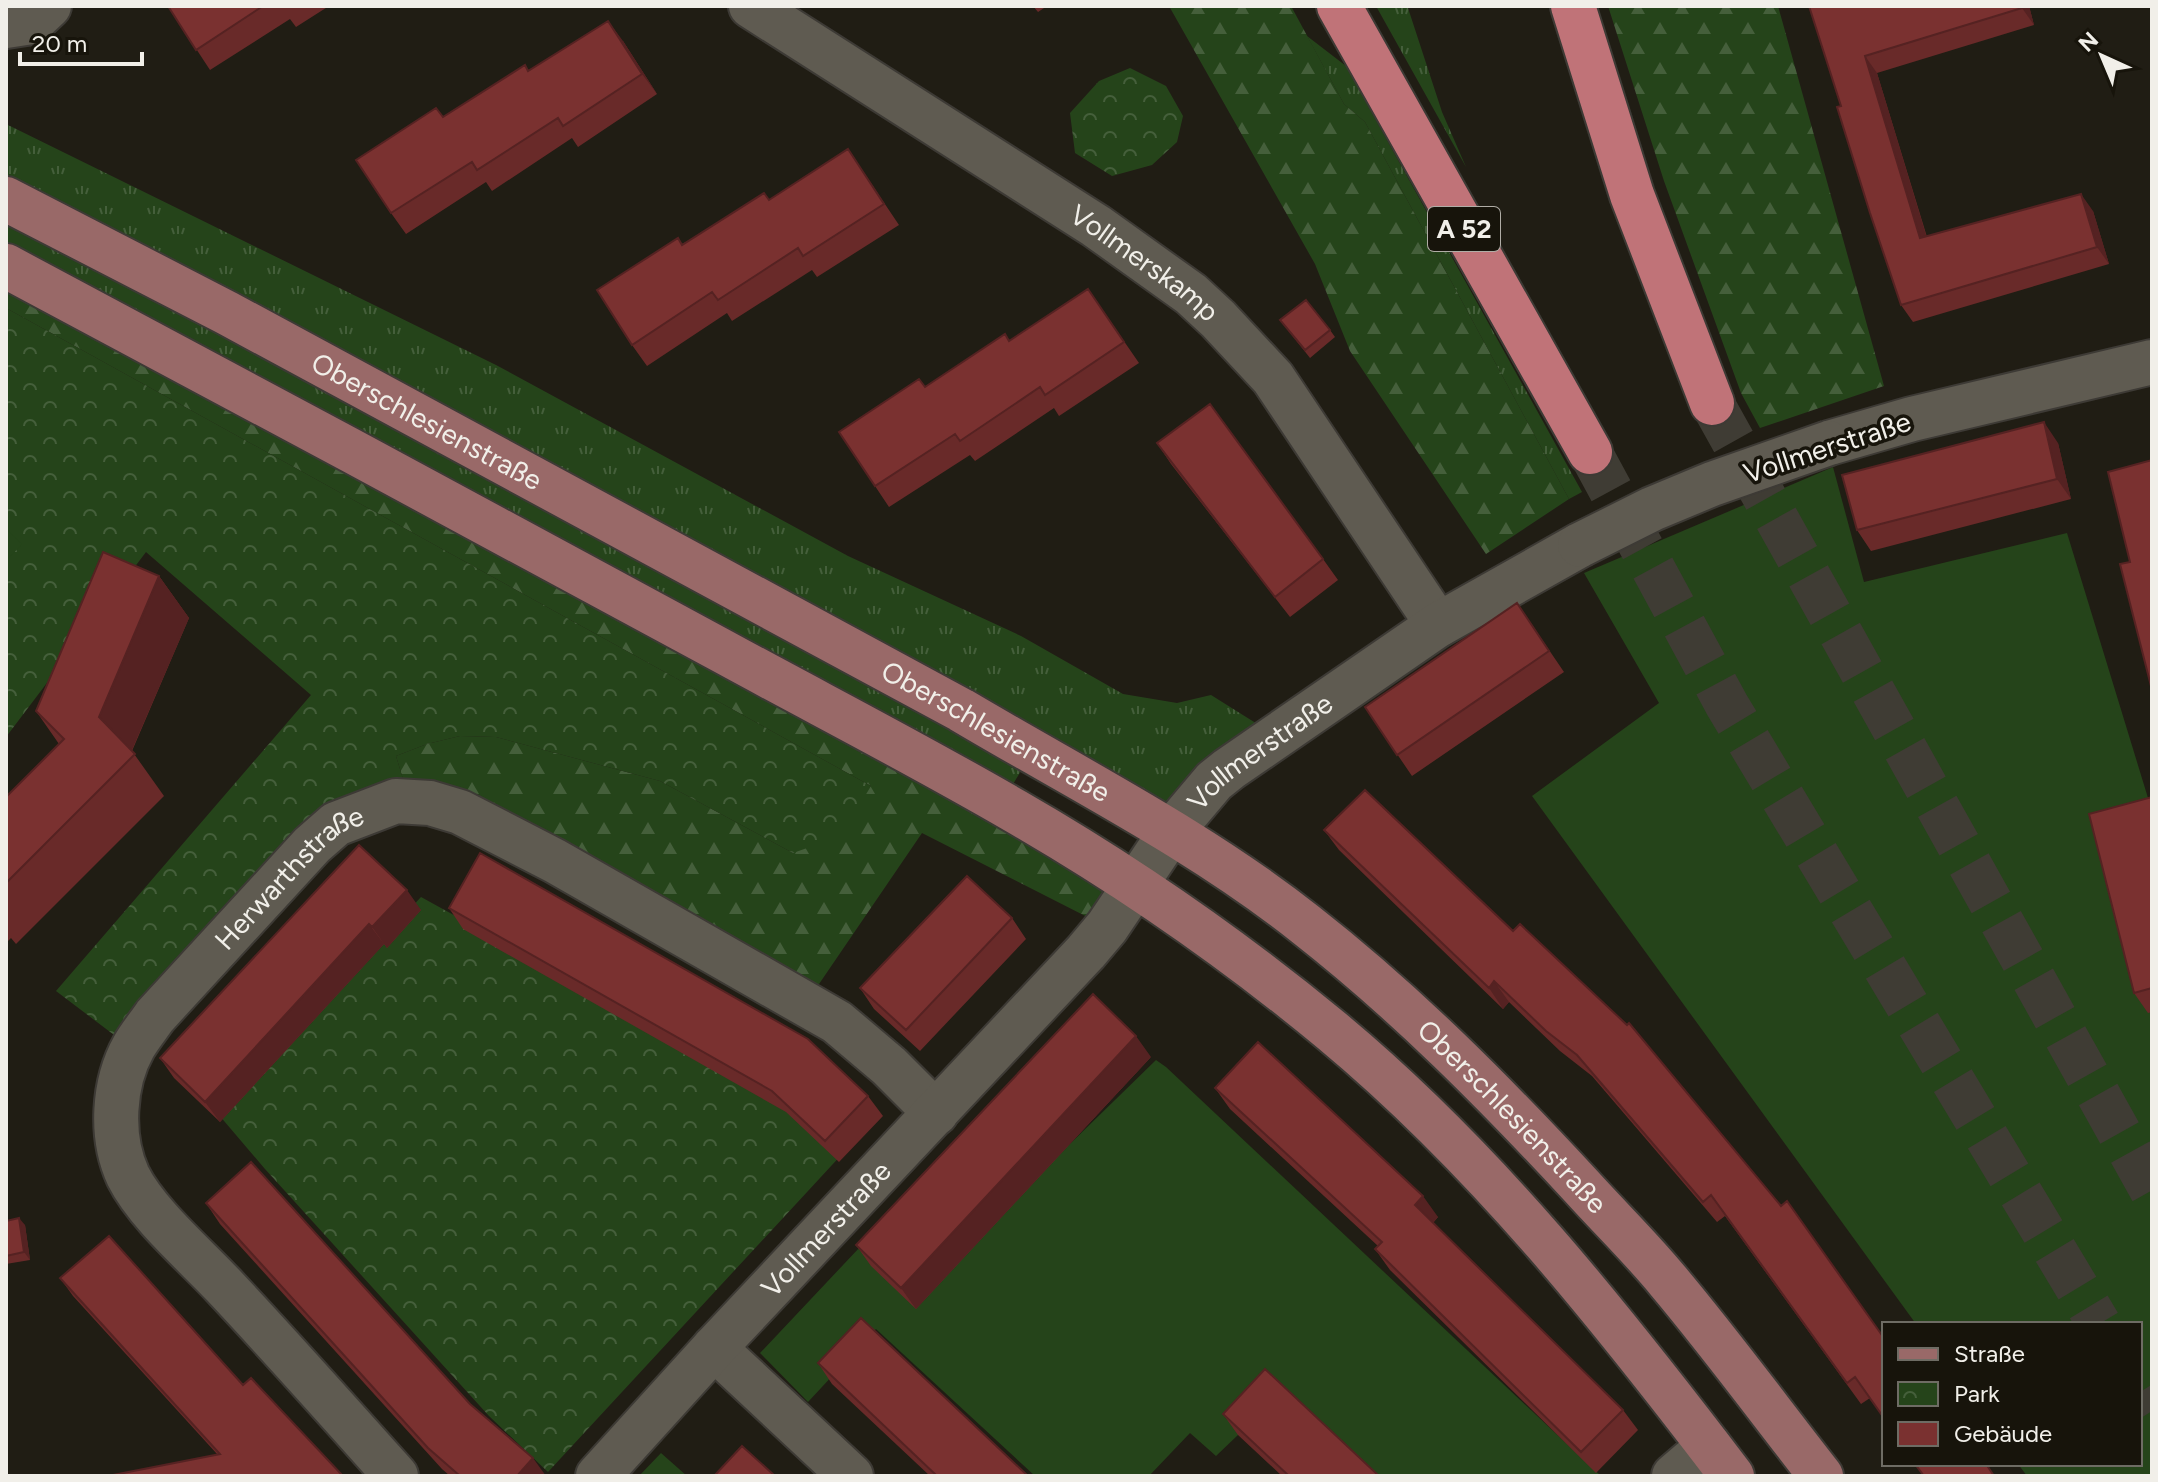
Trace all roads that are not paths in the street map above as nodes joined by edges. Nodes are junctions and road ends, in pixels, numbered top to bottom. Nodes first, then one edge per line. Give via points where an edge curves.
1 (49, 6) edge
2 (751, 6) edge
3 (1339, 6) edge
4 (1573, 6) edge
5 (6, 26) edge
6 (6, 199) edge
7 (6, 266) edge
8 (2152, 362) edge
9 (1712, 403) tunnel mouth
10 (1590, 452) tunnel mouth
11 (1438, 625) junction
12 (1171, 832) junction
13 (1134, 884) junction
14 (936, 1113) junction
15 (714, 1348) junction
16 (1720, 1461) edge
17 (396, 1476) edge
18 (598, 1476) edge
19 (851, 1476) edge
20 (1674, 1476) edge
21 (1821, 1476) edge

1 - 5 street via 32,22
2 - 11 street, Vollmerskamp via 1096,226 1191,294 1273,378
3 - 10 highway, A 52
4 - 9 highway via 1632,195
6 - 12 main road, Oberschlesienstraße via 961,710
7 - 13 main road, Oberschlesienstraße via 1000,802
8 - 11 street, Vollmerstraße, bridge via 1912,419 1700,489 1580,545
11 - 12 street, Vollmerstraße via 1229,769
12 - 13 street, Vollmerstraße
12 - 21 main road, Oberschlesienstraße via 1304,923 1457,1056 1666,1279
13 - 14 street, Vollmerstraße via 1100,935
13 - 16 main road, Oberschlesienstraße via 1284,993 1398,1090 1499,1189 1637,1351
14 - 15 street, Vollmerstraße
14 - 17 street, Herwarthstraße via 837,1022 460,812 396,801 336,824 155,1016 133,1047 120,1081 118,1143 128,1176 149,1207
15 - 18 street, Vollmerstraße
15 - 19 street
16 - 20 street

